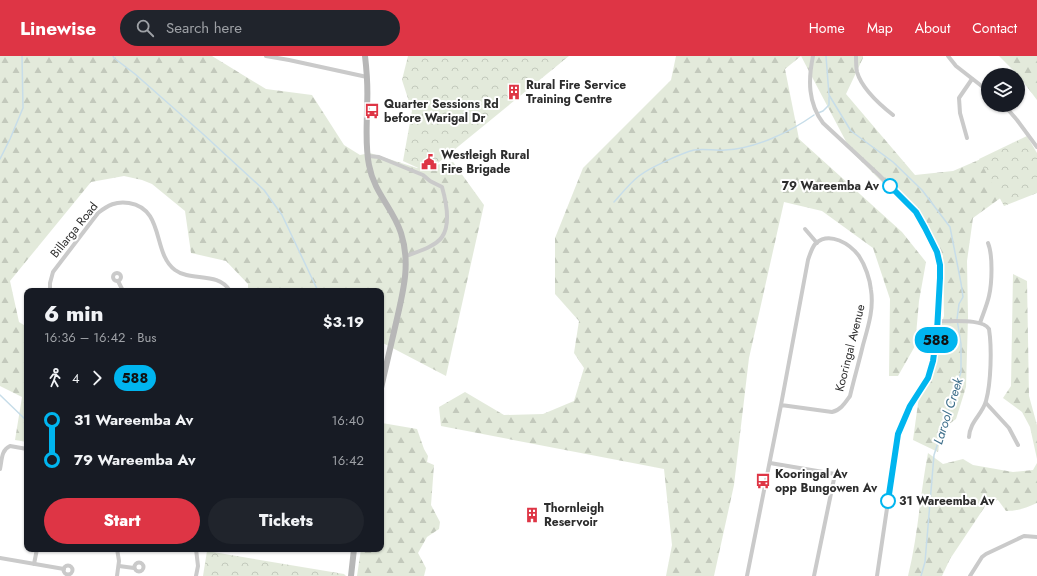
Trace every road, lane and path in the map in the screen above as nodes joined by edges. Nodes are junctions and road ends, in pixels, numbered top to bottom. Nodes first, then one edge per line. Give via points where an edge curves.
1 (266, 56) edge
2 (365, 56) edge
3 (813, 56) edge
4 (856, 56) edge
5 (948, 56) edge
6 (289, 58) edge
7 (367, 77) junction
8 (972, 79) junction
9 (981, 86) edge
10 (1010, 112) edge
11 (893, 115) dead end
12 (968, 138) dead end
13 (1037, 147) edge
14 (368, 156) junction
15 (426, 178) junction
16 (424, 184) dead end
17 (805, 229) dead end
18 (817, 243) junction
19 (988, 243) dead end
20 (406, 256) junction
21 (118, 281) dead end
22 (50, 288) edge
23 (122, 288) edge
24 (228, 288) edge
25 (938, 321) junction
26 (980, 323) junction
27 (384, 375) edge
28 (986, 403) junction
29 (781, 405) junction
30 (969, 437) dead end
31 (1018, 445) dead end
32 (24, 448) edge
33 (770, 464) junction
34 (0, 469) edge
35 (1037, 537) edge
36 (36, 552) edge
37 (117, 552) edge
38 (196, 552) edge
39 (354, 552) edge
40 (0, 558) edge
41 (34, 564) junction
42 (119, 566) junction
43 (134, 568) dead end
44 (64, 569) dead end
45 (117, 576) edge
46 (196, 576) edge
47 (351, 576) edge
48 (747, 576) edge
49 (814, 576) edge
50 (877, 576) edge
51 (970, 576) edge

1 - 6 street
2 - 7 main road
3 - 25 street via 809,72 810,95 817,116 916,212 930,237 940,265
4 - 11 street via 857,72 863,84
5 - 8 street
6 - 7 street
7 - 14 main road
8 - 9 street
8 - 12 street via 959,98 960,113
10 - 13 street
14 - 15 street via 379,157
14 - 20 main road via 374,184 398,226
15 - 16 street
15 - 20 street via 442,187 446,227 436,243
17 - 18 street
18 - 29 street via 808,260
18 - 29 street, Kooringal Avenue via 832,238 852,248 860,257 870,286 871,316 850,396 842,406 832,412
19 - 26 street via 991,250 991,285
20 - 27 main road via 405,284
21 - 23 street
22 - 24 street, Billarga Road via 53,272 98,213 106,206 123,202 131,203 147,212 153,221 167,263 176,271 219,280
25 - 26 street
25 - 50 street via 930,372 926,383 910,406 898,434
26 - 28 street via 987,326 990,333
28 - 30 street via 970,429
28 - 31 street via 1009,428
29 - 33 street
32 - 34 street via 7,447
33 - 48 street
33 - 49 street via 835,474
35 - 51 street via 1024,536 986,554
36 - 41 street
37 - 42 street
38 - 46 street
39 - 47 main road
40 - 41 street
41 - 44 street
42 - 43 street
42 - 45 street

